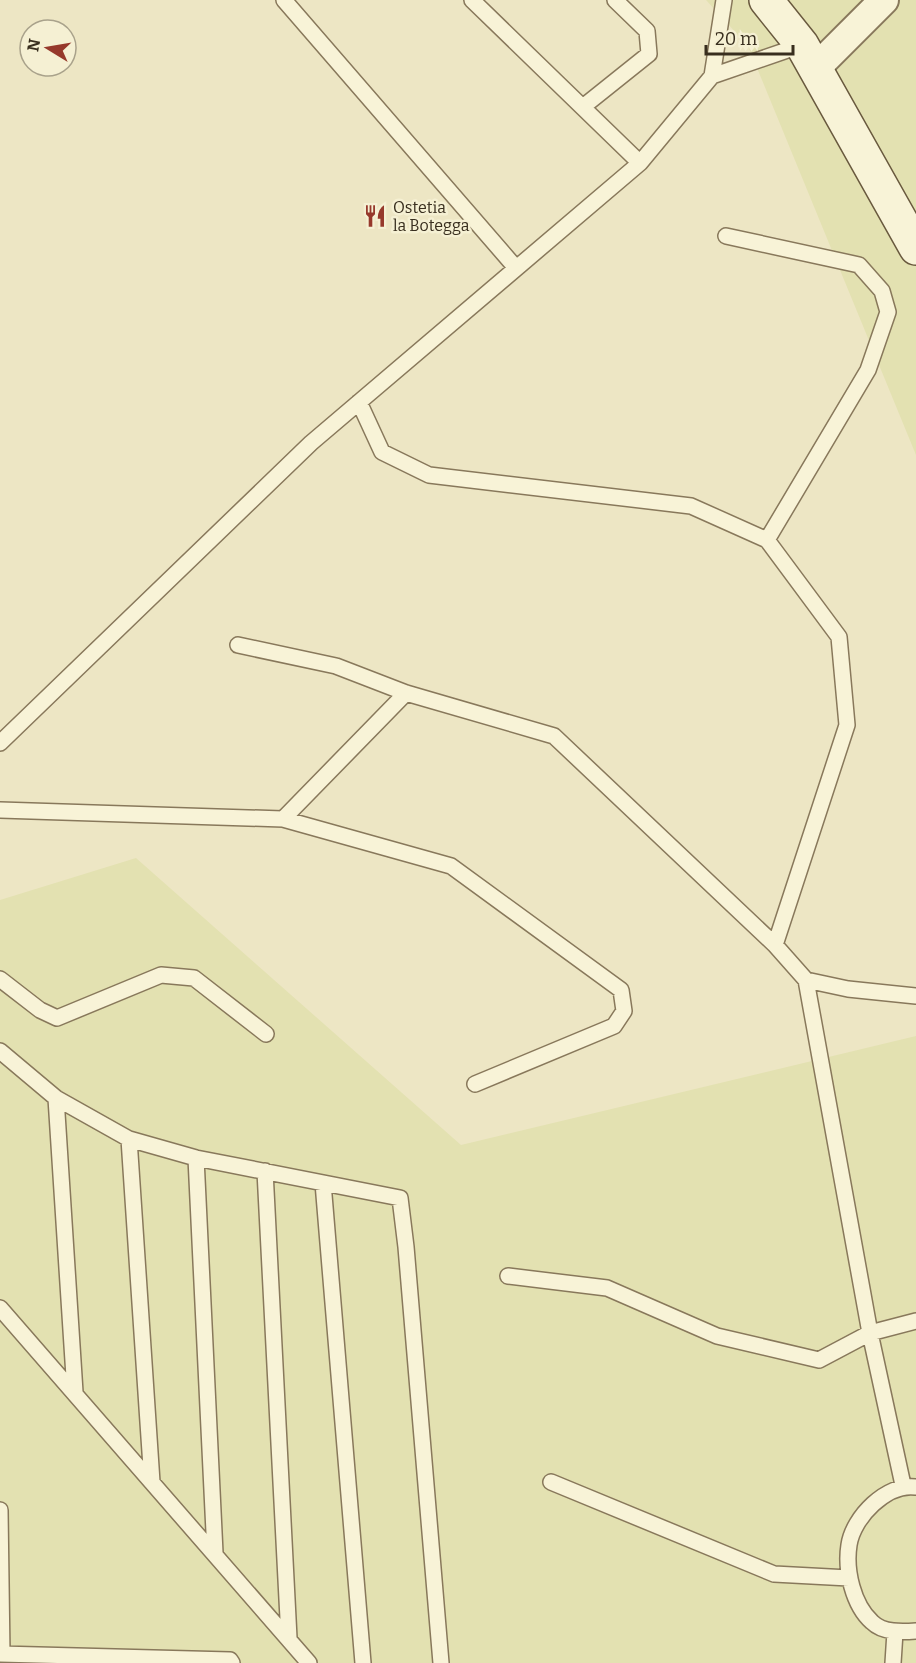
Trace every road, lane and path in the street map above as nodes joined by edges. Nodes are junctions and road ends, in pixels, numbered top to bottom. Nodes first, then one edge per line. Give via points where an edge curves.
1 (284, 0) edge
2 (472, 0) edge
3 (615, 0) edge
4 (723, 0) edge
5 (766, 0) edge
6 (884, 0) edge
7 (809, 56) junction
8 (712, 76) junction
9 (584, 106) junction
10 (640, 163) junction
11 (726, 236) dead end
12 (916, 248) edge
13 (516, 268) junction
14 (359, 402) junction
15 (767, 540) junction
16 (238, 645) dead end
17 (406, 693) junction
18 (0, 743) edge
19 (0, 810) edge
20 (283, 819) junction
21 (775, 945) junction
22 (0, 979) edge
23 (806, 980) junction
24 (916, 996) edge
25 (266, 1034) dead end
26 (0, 1051) edge
27 (476, 1084) dead end
28 (56, 1098) junction
29 (129, 1138) junction
30 (196, 1158) junction
31 (265, 1172) junction
32 (323, 1183) junction
33 (508, 1276) dead end
34 (0, 1308) edge
35 (916, 1320) edge
36 (870, 1333) junction
37 (75, 1392) junction
38 (152, 1482) junction
39 (551, 1482) dead end
40 (910, 1486) edge
41 (0, 1510) edge
42 (215, 1553) junction
43 (849, 1578) junction
44 (916, 1631) edge
45 (896, 1632) junction
46 (289, 1638) junction
47 (1, 1654) edge
48 (232, 1663) edge
49 (309, 1663) edge
50 (363, 1663) edge
51 (441, 1663) edge
52 (894, 1663) edge

1 - 13 lane
2 - 9 lane
3 - 9 lane via 647,31 649,54
4 - 8 lane
5 - 7 main road
6 - 7 street
7 - 8 lane
7 - 12 main road
8 - 10 lane
9 - 10 lane
10 - 13 lane
11 - 15 lane via 859,265 882,291 888,312 868,370
13 - 14 lane
14 - 15 lane via 382,452 429,475 691,506
14 - 18 lane via 311,443
15 - 21 lane via 839,637 848,725
16 - 17 lane via 336,666
17 - 20 lane
17 - 21 lane via 554,736
19 - 20 lane
20 - 27 lane via 451,866 621,990 624,1011 614,1026
21 - 23 lane
22 - 25 lane via 57,1018 160,975 194,978
23 - 24 lane
23 - 36 lane
26 - 28 lane
28 - 29 lane
28 - 37 lane
29 - 30 lane
29 - 38 lane
30 - 31 lane
30 - 42 lane
31 - 32 lane
31 - 46 lane
32 - 50 lane
32 - 51 lane via 399,1198
33 - 36 lane via 607,1288 717,1336 819,1360
34 - 37 lane
35 - 36 lane
36 - 40 lane
37 - 38 lane
38 - 42 lane
39 - 43 lane via 774,1574
40 - 43 lane via 882,1496 866,1510 849,1544
41 - 47 lane
42 - 46 lane
43 - 45 lane via 873,1623
44 - 45 lane
45 - 52 lane
46 - 49 lane
47 - 48 lane

